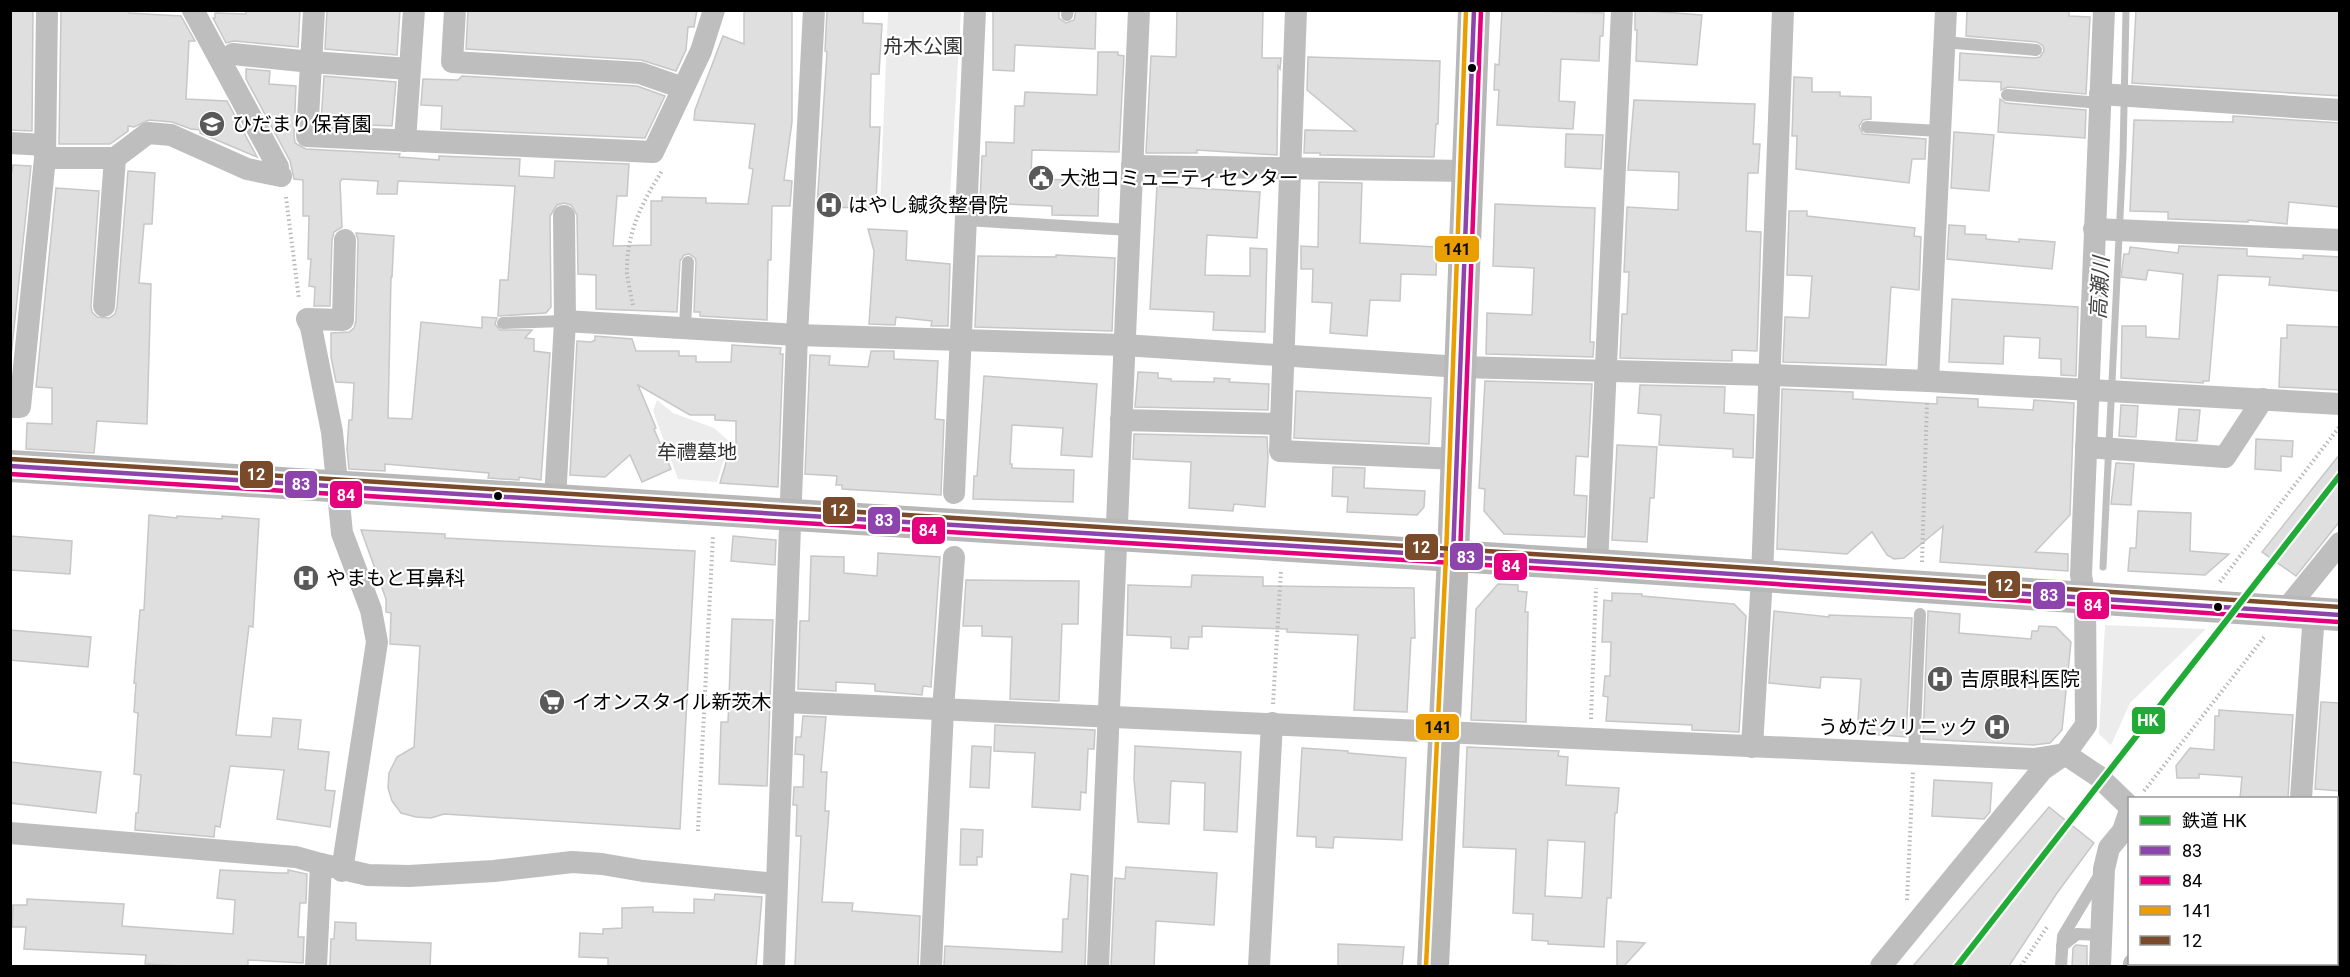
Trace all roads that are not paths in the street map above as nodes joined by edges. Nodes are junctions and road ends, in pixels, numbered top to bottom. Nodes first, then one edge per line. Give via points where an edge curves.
1 (47, 10) edge
2 (193, 10) edge
3 (314, 10) edge
4 (414, 10) edge
5 (455, 10) edge
6 (714, 10) edge
7 (814, 10) edge
8 (975, 10) edge
9 (1138, 10) edge
10 (1296, 10) edge
11 (1474, 10) edge
12 (1622, 10) edge
13 (1783, 10) edge
14 (1946, 10) edge
15 (2104, 10) edge
16 (1944, 42) junction
17 (2036, 50) dead end
18 (233, 54) dead end
19 (311, 62) junction
20 (409, 69) junction
21 (683, 88) junction
22 (2007, 95) dead end
23 (2111, 97) junction
24 (2340, 110) edge
25 (1867, 126) dead end
26 (1940, 131) junction
27 (405, 141) junction
28 (10, 143) edge
29 (45, 152) junction
30 (115, 158) junction
31 (1132, 166) junction
32 (1290, 168) junction
33 (1468, 171) junction
34 (564, 216) dead end
35 (966, 220) junction
36 (1129, 230) junction
37 (2110, 230) junction
38 (345, 240) dead end
39 (2340, 240) edge
40 (688, 262) dead end
41 (104, 306) dead end
42 (565, 321) junction
43 (503, 323) dead end
44 (685, 328) junction
45 (797, 335) junction
46 (961, 341) junction
47 (1124, 345) junction
48 (1284, 356) junction
49 (1461, 367) junction
50 (1608, 371) junction
51 (1769, 375) junction
52 (1928, 381) junction
53 (2103, 390) junction
54 (2263, 399) junction
55 (2340, 404) edge
56 (10, 407) edge
57 (1121, 420) junction
58 (1281, 424) junction
59 (2100, 448) junction
60 (1457, 459) junction
61 (10, 466) edge
62 (336, 486) junction
63 (954, 493) dead end
64 (555, 500) junction
65 (792, 515) junction
66 (1116, 535) junction
67 (2340, 543) edge
68 (1453, 556) junction
69 (954, 557) dead end
70 (1598, 565) junction
71 (1762, 577) junction
72 (2085, 599) junction
73 (2313, 613) edge
74 (1920, 614) dead end
75 (785, 702) junction
76 (943, 710) junction
77 (1109, 715) junction
78 (1272, 723) junction
79 (1444, 733) junction
80 (1752, 747) junction
81 (1914, 753) junction
82 (2065, 754) junction
83 (2301, 797) edge
84 (2128, 807) edge
85 (2128, 815) edge
86 (10, 833) edge
87 (331, 867) junction
88 (2104, 869) junction
89 (776, 884) junction
90 (2101, 935) junction
91 (2062, 946) junction
92 (315, 966) edge
93 (774, 966) edge
94 (932, 966) edge
95 (1098, 966) edge
96 (1259, 966) edge
97 (1433, 966) edge
98 (1881, 966) edge
99 (2061, 966) edge
100 (2100, 966) edge

1 - 29 street
2 - 30 street via 279,171 247,169 171,135 148,133
3 - 19 street
4 - 20 street
5 - 21 street via 452,62 640,73
6 - 21 street via 701,51
7 - 45 street
8 - 35 street
9 - 31 street
10 - 32 street
11 - 33 street
12 - 50 street
13 - 51 street
14 - 16 street
15 - 23 street
16 - 17 lane
16 - 26 street
18 - 19 street
19 - 20 street
19 - 27 street via 307,136
20 - 27 street
21 - 27 street via 653,152
22 - 23 lane
23 - 24 street
23 - 37 street
25 - 26 lane
26 - 52 street
28 - 29 street
29 - 30 street
29 - 56 street via 20,407
30 - 41 street
31 - 32 street
31 - 36 street
32 - 33 street
32 - 48 street
33 - 49 street
34 - 42 street
35 - 36 lane
35 - 46 street
36 - 47 street
37 - 39 street
37 - 53 street
38 - 62 street via 343,320 307,319 332,432
40 - 44 lane
42 - 43 lane
42 - 44 street
42 - 64 street
44 - 45 street
45 - 46 street
45 - 65 street
46 - 47 street
46 - 63 street
47 - 48 street
47 - 57 street
48 - 49 street
48 - 58 street
49 - 50 street
49 - 60 street
50 - 51 street
50 - 70 street
51 - 52 street
51 - 71 street
52 - 53 street
53 - 54 street
53 - 59 street
54 - 55 street
54 - 59 street via 2225,457
57 - 58 street
57 - 66 street
58 - 60 street via 1280,451
59 - 72 street via 2081,575
60 - 68 street
61 - 62 street
62 - 64 street
62 - 87 street via 342,532 371,610 377,642
64 - 65 street
65 - 66 street
65 - 75 street
66 - 68 street
66 - 77 street
67 - 73 street
68 - 70 street
68 - 79 street
69 - 76 street
70 - 71 street
71 - 72 street
71 - 80 street
72 - 73 street
72 - 82 street via 2086,725
73 - 83 street
74 - 81 lane
75 - 76 street
75 - 89 street
76 - 77 street
76 - 94 street
77 - 78 street
77 - 95 street
78 - 79 street
78 - 96 street
79 - 80 street
79 - 97 street
80 - 81 street
81 - 82 street via 2034,759
82 - 84 street via 2098,776
82 - 98 street via 2042,770
85 - 88 street via 2123,831 2109,848
86 - 87 street via 296,857
87 - 89 street via 368,875 409,876 582,863
87 - 92 street
88 - 90 street
88 - 91 lane via 2062,936
89 - 93 street
90 - 91 lane via 2077,934
90 - 100 street
91 - 99 lane

